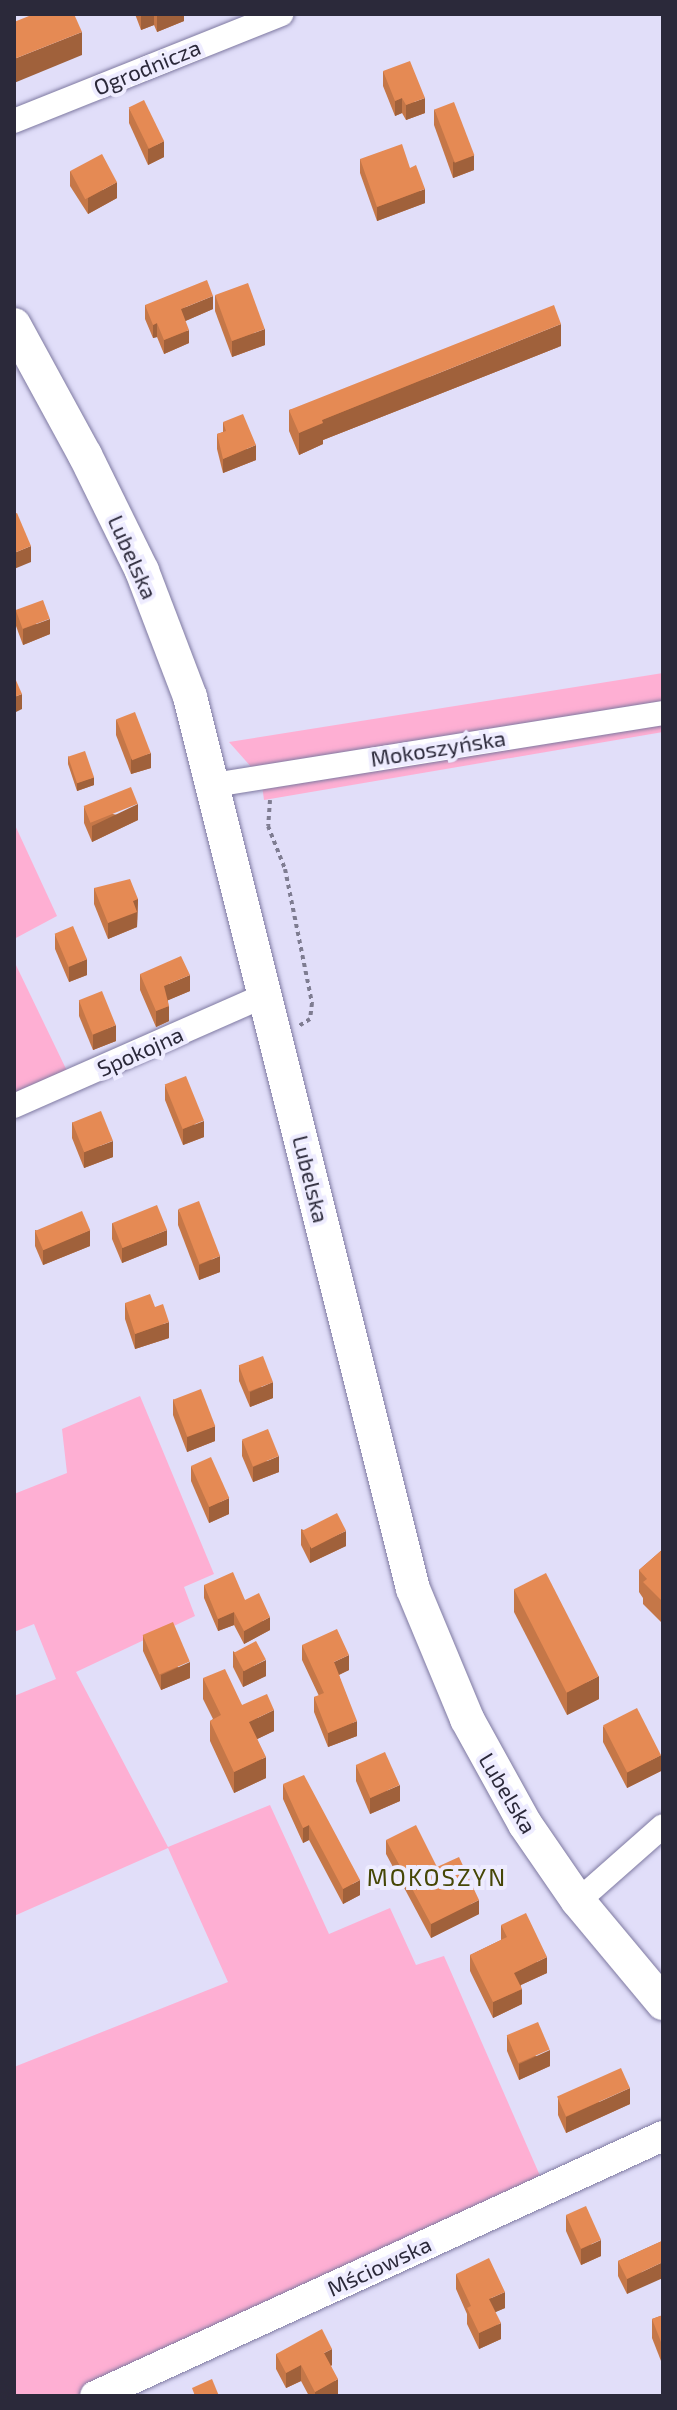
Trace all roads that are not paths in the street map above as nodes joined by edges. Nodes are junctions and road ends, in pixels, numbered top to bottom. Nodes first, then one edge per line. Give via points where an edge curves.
1 (281, 14) edge
2 (234, 22) edge
3 (14, 121) edge
4 (14, 325) edge
5 (663, 713) edge
6 (214, 785) junction
7 (266, 995) junction
8 (14, 1106) edge
9 (663, 1826) edge
10 (578, 1901) junction
11 (663, 2003) edge
12 (663, 2136) edge
13 (95, 2396) edge

1 - 2 street, Ogrodnicza
2 - 3 street, Ogrodnicza
4 - 6 main road, Lubelska via 142,571 190,697
5 - 6 street, Mokoszyńska
6 - 7 main road, Lubelska
7 - 8 street, Spokojna
7 - 10 main road, Lubelska via 413,1589 487,1761
9 - 10 street
10 - 11 main road, Lubelska
12 - 13 street, Mściowska

